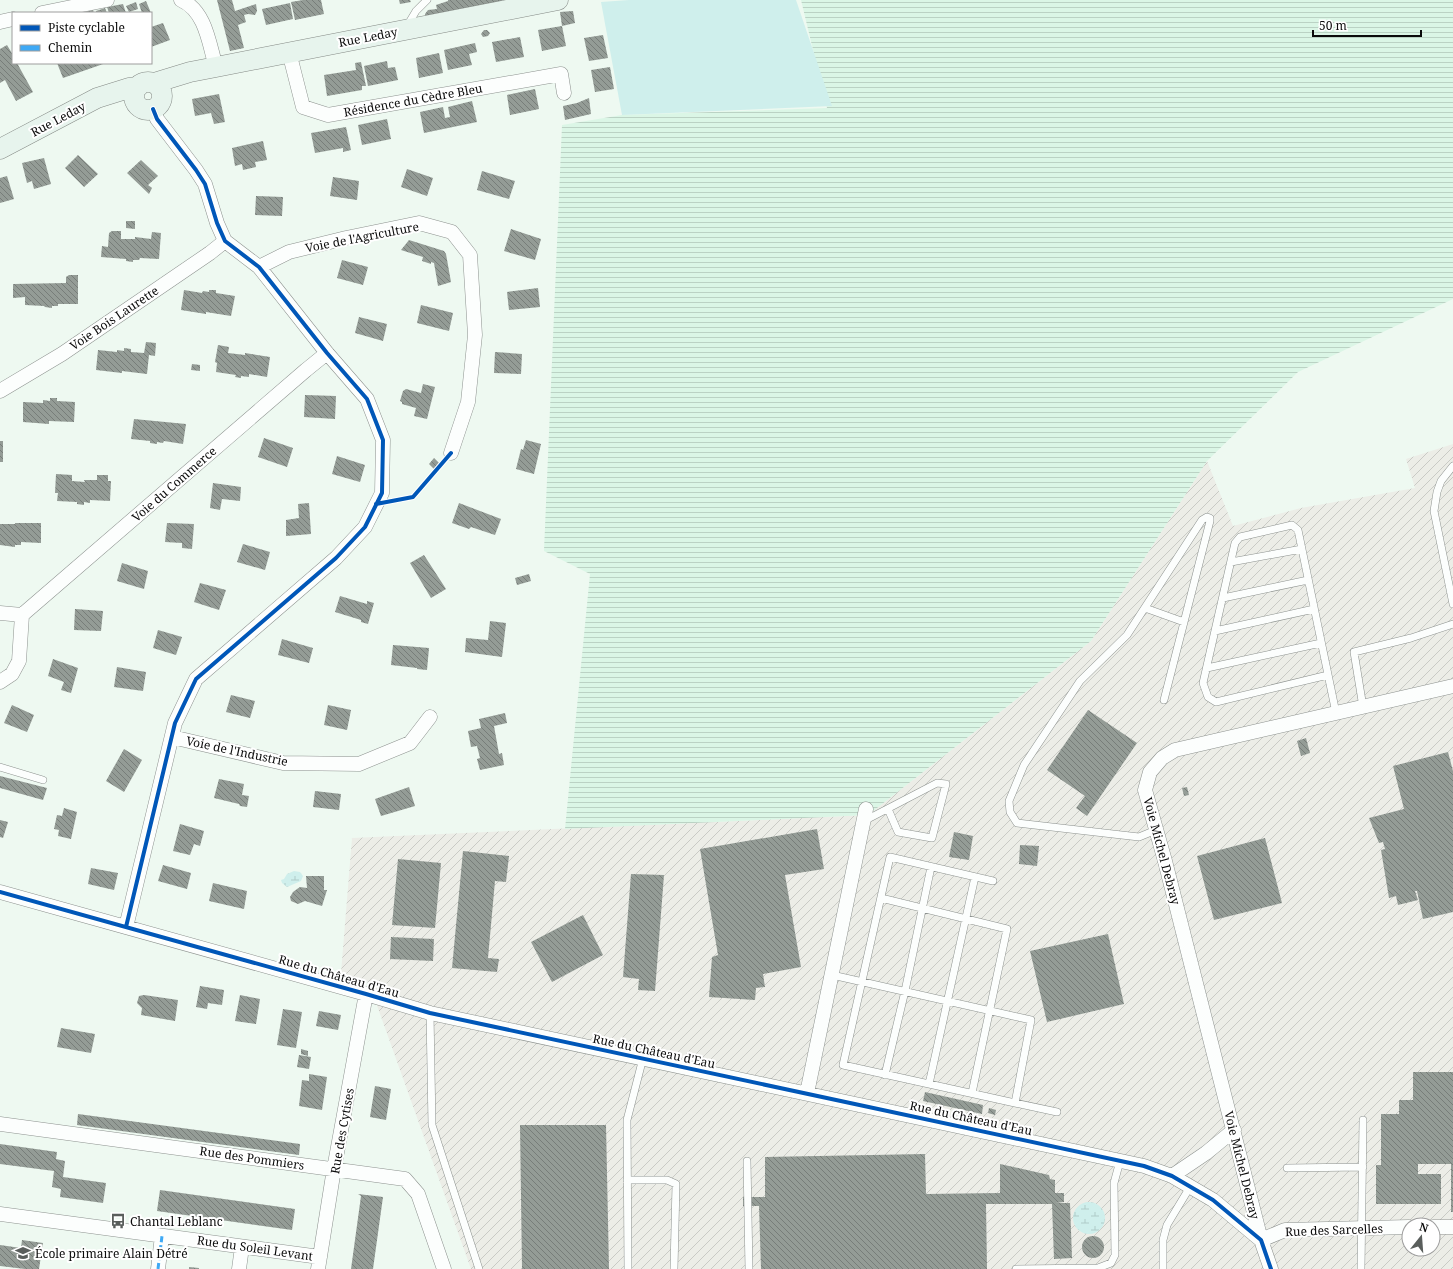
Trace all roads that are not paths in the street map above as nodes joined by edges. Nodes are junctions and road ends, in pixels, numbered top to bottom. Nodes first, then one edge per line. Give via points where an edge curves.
1 (107, 0) edge
2 (181, 0) edge
3 (427, 0) edge
4 (558, 0) edge
5 (47, 12) edge
6 (12, 19) edge
7 (0, 22) edge
8 (405, 30) junction
9 (289, 52) junction
10 (216, 67) junction
11 (564, 93) dead end
12 (143, 94) junction
13 (0, 149) edge
14 (225, 240) junction
15 (259, 267) junction
16 (328, 353) junction
17 (0, 391) edge
18 (450, 453) dead end
19 (1453, 466) edge
20 (1302, 549) junction
21 (1231, 562) junction
22 (1308, 580) junction
23 (1223, 598) junction
24 (1453, 604) edge
25 (1145, 608) junction
26 (1314, 609) junction
27 (0, 613) edge
28 (22, 615) junction
29 (1184, 622) junction
30 (1453, 624) edge
31 (1215, 631) junction
32 (1321, 643) junction
33 (1207, 668) junction
34 (1328, 675) junction
35 (0, 682) edge
36 (1453, 686) edge
37 (1164, 700) dead end
38 (1363, 707) junction
39 (1336, 713) junction
40 (430, 718) dead end
41 (172, 737) junction
42 (0, 767) edge
43 (43, 780) dead end
44 (888, 809) junction
45 (865, 815) joint
46 (1156, 830) junction
47 (931, 866) junction
48 (975, 877) junction
49 (993, 881) dead end
50 (0, 892) edge
51 (881, 898) junction
52 (923, 908) junction
53 (966, 919) junction
54 (126, 927) junction
55 (832, 975) junction
56 (862, 981) junction
57 (905, 991) junction
58 (366, 994) junction
59 (947, 1001) junction
60 (989, 1011) junction
61 (430, 1013) junction
62 (643, 1058) junction
63 (885, 1075) junction
64 (929, 1084) junction
65 (972, 1093) junction
66 (807, 1094) junction
67 (1015, 1102) junction
68 (1057, 1112) dead end
69 (1363, 1120) dead end
70 (0, 1124) edge
71 (1234, 1130) junction
72 (747, 1161) dead end
73 (1120, 1161) junction
74 (1363, 1167) junction
75 (1287, 1168) dead end
76 (334, 1169) junction
77 (1172, 1176) junction
78 (627, 1180) junction
79 (1190, 1187) junction
80 (0, 1214) edge
81 (1401, 1227) edge
82 (1441, 1227) edge
83 (1453, 1227) edge
84 (1363, 1228) junction
85 (162, 1236) junction
86 (1261, 1240) junction
87 (242, 1247) junction
88 (319, 1263) edge
89 (1016, 1268) edge
90 (158, 1269) edge
91 (239, 1269) edge
92 (444, 1269) edge
93 (479, 1269) edge
94 (628, 1269) edge
95 (674, 1269) edge
96 (749, 1269) edge
97 (1042, 1269) edge
98 (1093, 1269) edge
99 (1164, 1269) edge
100 (1271, 1269) edge
101 (1361, 1269) edge

1 - 5 street
2 - 10 street via 188,3 201,18
3 - 8 lane
4 - 8 main road, Rue Leday
6 - 7 street
8 - 9 main road, Rue Leday
9 - 10 main road, Rue Leday
9 - 11 street, Résidence du Cèdre Bleu via 303,107 328,115 561,74
10 - 12 main road, Rue Leday via 179,76 168,86
12 - 13 main road, Rue Leday via 97,98
12 - 14 street via 157,119 205,184
14 - 15 street
14 - 17 street, Voie Bois Laurette via 210,253 62,354
15 - 16 street
15 - 18 street, Voie de l'Agriculture via 288,252 419,223 452,232 470,255 476,335 468,402
16 - 28 street, Voie du Commerce
16 - 41 street via 367,399 383,440 382,493 365,528 336,558 196,679 175,723
19 - 24 lane via 1441,481 1434,511
20 - 21 lane
20 - 21 lane via 1298,530 1292,525 1240,537 1235,543
20 - 22 lane
21 - 23 lane
22 - 23 lane
22 - 26 lane
23 - 31 lane
25 - 29 lane
25 - 29 lane via 1202,520 1210,518
25 - 46 lane via 1127,635 1080,681 1024,765 1009,802 1010,812 1017,823 1139,837
26 - 31 lane
26 - 32 lane
27 - 28 street
28 - 35 street via 19,661 12,674
29 - 37 lane
30 - 38 lane via 1411,638 1354,652
31 - 33 lane
32 - 33 lane
32 - 34 lane
33 - 34 lane via 1203,683 1208,697 1216,702
34 - 39 lane
36 - 38 street, Voie Michel Debray
38 - 39 street, Voie Michel Debray
39 - 46 street, Voie Michel Debray via 1175,750 1162,758 1150,772 1145,790
40 - 41 street, Voie de l'Industrie via 410,743 359,764 283,763
41 - 54 street
42 - 43 lane
44 - 44 lane via 898,832 932,838 946,784 937,782
44 - 45 lane
45 - 55 street
46 - 71 street, Voie Michel Debray
47 - 48 lane
47 - 51 lane via 890,857
47 - 52 lane
48 - 49 lane
48 - 53 lane
50 - 54 street, Rue du Château d'Eau
51 - 52 lane
51 - 56 lane
52 - 53 lane
52 - 57 lane
53 - 59 lane
53 - 60 lane via 1007,929
54 - 58 street, Rue du Château d'Eau
55 - 56 lane
55 - 66 street
56 - 57 lane
56 - 63 lane via 843,1066
57 - 59 lane
57 - 63 lane
58 - 61 street, Rue du Château d'Eau
58 - 76 street, Rue des Cytises
59 - 60 lane
59 - 64 lane
60 - 65 lane
60 - 67 lane via 1031,1020
61 - 62 street, Rue du Château d'Eau
61 - 93 lane via 432,1124
62 - 66 street, Rue du Château d'Eau
62 - 78 lane via 627,1120
63 - 64 lane
64 - 65 lane
65 - 67 lane
66 - 73 street, Rue du Château d'Eau
67 - 68 lane
69 - 74 lane
70 - 76 street, Rue des Pommiers
71 - 77 street
71 - 86 street, Voie Michel Debray
72 - 96 lane
73 - 77 street, Rue du Château d'Eau
73 - 98 lane via 1114,1183 1116,1255 1111,1263
74 - 75 lane
74 - 84 lane
76 - 88 street, Rue des Cytises
76 - 92 street, Rue des Pommiers via 405,1179 418,1194
77 - 79 street, Rue du Château d'Eau
78 - 94 lane
78 - 95 lane via 667,1180 676,1184
79 - 86 street, Rue du Château d'Eau via 1213,1200
79 - 99 lane via 1167,1225 1163,1240
80 - 85 street, Rue du Soleil Levant
81 - 84 street, Rue des Sarcelles
82 - 83 street
84 - 86 street, Rue des Sarcelles via 1285,1230
84 - 101 lane
85 - 87 street, Rue du Soleil Levant
85 - 90 street
86 - 100 street
87 - 88 street, Rue du Soleil Levant
87 - 91 street
89 - 97 lane
97 - 98 lane

